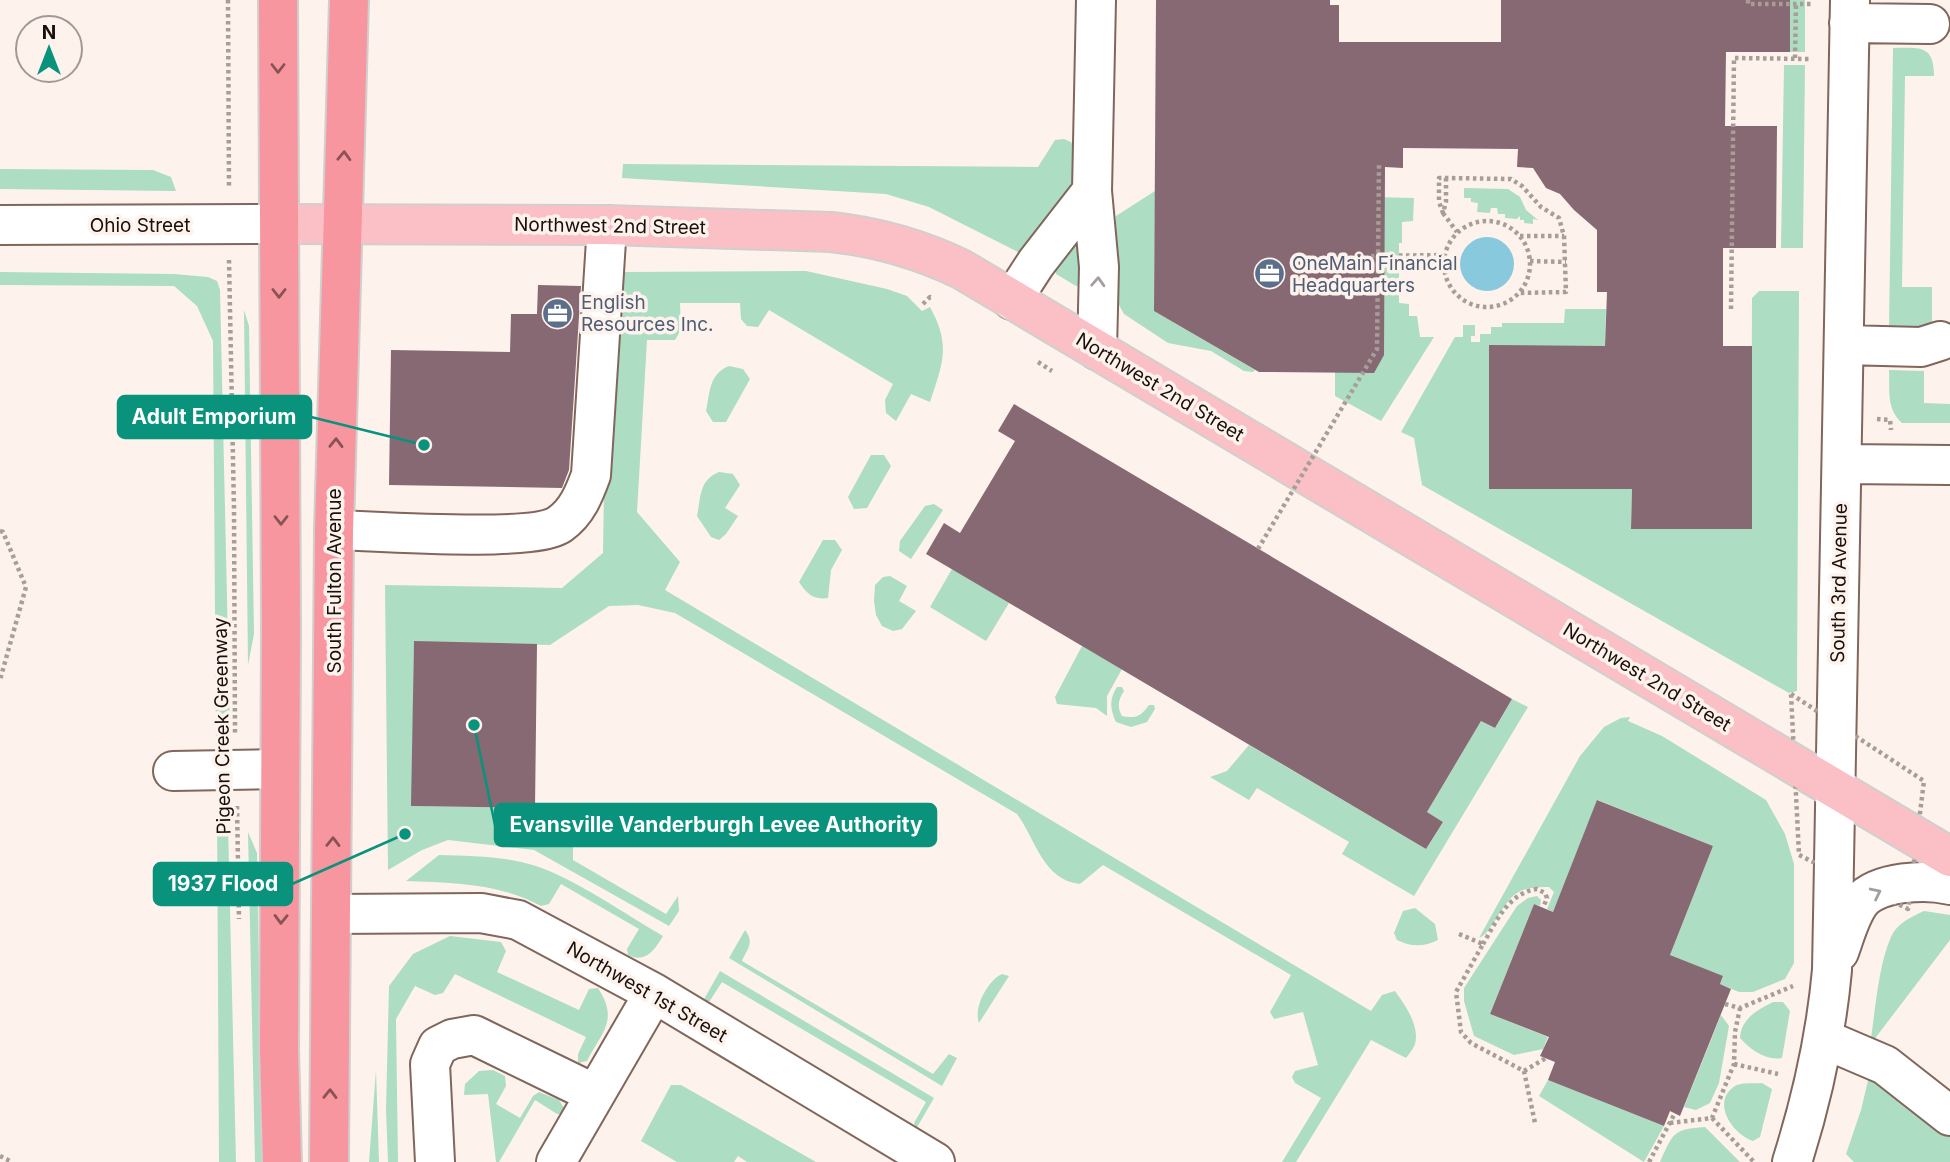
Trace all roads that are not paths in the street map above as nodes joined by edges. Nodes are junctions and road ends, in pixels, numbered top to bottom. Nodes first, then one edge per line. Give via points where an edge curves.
1 (278, 0) edge
2 (349, 0) edge
3 (1096, 0) edge
4 (1849, 11) edge
5 (1930, 24) dead end
6 (1092, 191) junction
7 (342, 224) junction
8 (0, 225) edge
9 (279, 225) junction
10 (607, 225) junction
11 (1012, 300) junction
12 (1940, 341) dead end
13 (1844, 345) junction
14 (1097, 350) junction
15 (1842, 464) junction
16 (1950, 466) edge
17 (334, 530) junction
18 (280, 769) junction
19 (173, 771) dead end
20 (1836, 789) junction
21 (1950, 857) edge
22 (1950, 886) edge
23 (332, 914) junction
24 (1832, 970) junction
25 (654, 993) junction
26 (1824, 1039) junction
27 (596, 1094) junction
28 (1950, 1116) edge
29 (1805, 1155) edge
30 (282, 1162) edge
31 (329, 1162) edge
32 (435, 1162) edge
33 (556, 1162) edge
34 (935, 1162) edge

1 -> 9 highway
7 -> 2 highway, South Fulton Avenue
3 - 6 street
4 - 5 street
4 - 13 street, South 3rd Avenue
6 - 11 street
14 -> 6 street via 1099,267
7 - 9 main road, Northwest 2nd Street
7 - 10 main road, Northwest 2nd Street
17 -> 7 highway, South Fulton Avenue
8 - 9 street, Ohio Street
9 -> 18 highway
10 - 11 main road, Northwest 2nd Street via 867,236 935,257
10 - 17 street via 591,475 580,504 558,526 517,535
11 - 14 main road, Northwest 2nd Street
12 - 13 street via 1921,347
13 - 15 street, South 3rd Avenue
14 - 20 main road, Northwest 2nd Street
15 - 16 street
15 - 20 street, South 3rd Avenue
23 -> 17 highway, South Fulton Avenue
18 - 19 street
18 -> 30 highway
20 - 21 main road, Northwest 2nd Street
20 - 24 street, South 3rd Avenue
24 -> 22 street via 1853,915 1873,892 1911,882
23 - 25 street, Northwest 1st Street via 481,913 518,920
31 -> 23 highway, South Fulton Avenue
24 - 26 street, South 3rd Avenue
25 - 27 street
25 - 34 street, Northwest 1st Street
26 - 28 street via 1885,1065
26 - 29 street, South 3rd Avenue
27 - 32 street via 474,1035 452,1039 439,1046 430,1064
27 - 33 street

